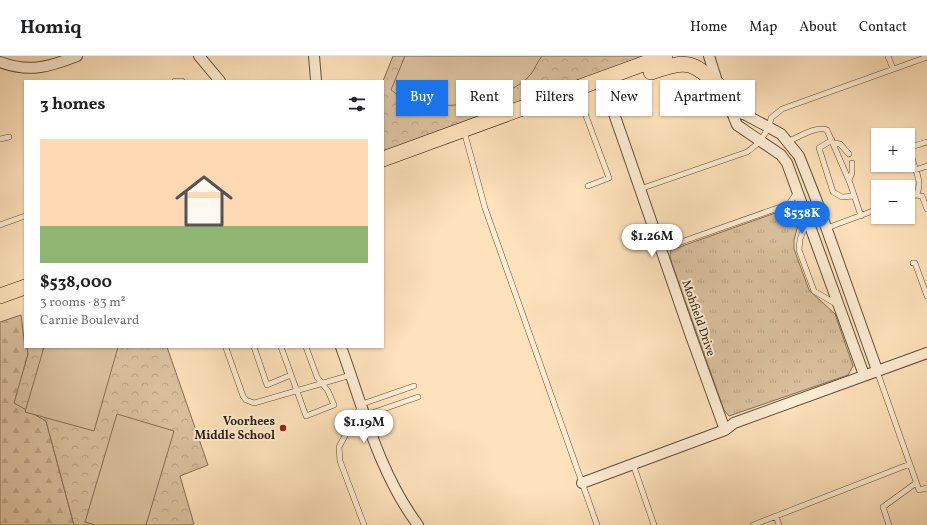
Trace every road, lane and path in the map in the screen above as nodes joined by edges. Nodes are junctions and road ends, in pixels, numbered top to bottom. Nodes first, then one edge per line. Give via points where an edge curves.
1 (77, 56) edge
2 (200, 56) edge
3 (314, 56) edge
4 (665, 56) edge
5 (708, 56) edge
6 (888, 56) edge
7 (927, 57) edge
8 (0, 62) edge
9 (893, 69) junction
10 (618, 73) junction
11 (602, 79) junction
12 (219, 80) edge
13 (316, 80) dead end
14 (713, 80) edge
15 (716, 80) edge
16 (588, 84) edge
17 (521, 109) edge
18 (586, 116) edge
19 (733, 116) edge
20 (745, 116) edge
21 (770, 127) junction
22 (464, 130) junction
23 (9, 137) dead end
24 (0, 139) edge
25 (760, 140) junction
26 (787, 142) junction
27 (833, 142) junction
28 (927, 142) edge
29 (915, 146) edge
30 (849, 154) dead end
31 (384, 159) edge
32 (852, 163) dead end
33 (927, 166) edge
34 (915, 170) joint
35 (849, 180) junction
36 (588, 186) dead end
37 (798, 189) junction
38 (640, 190) junction
39 (916, 195) joint
40 (854, 196) junction
41 (927, 209) edge
42 (871, 212) edge
43 (24, 216) edge
44 (861, 216) junction
45 (808, 218) junction
46 (0, 225) edge
47 (827, 228) junction
48 (813, 233) junction
49 (660, 249) junction
50 (913, 263) dead end
51 (24, 287) edge
52 (0, 296) edge
53 (927, 296) edge
54 (853, 303) junction
55 (841, 306) junction
56 (226, 348) dead end
57 (254, 348) edge
58 (281, 348) edge
59 (306, 348) edge
60 (341, 348) edge
61 (927, 353) edge
62 (877, 370) junction
63 (291, 375) junction
64 (351, 375) junction
65 (864, 375) junction
66 (323, 384) junction
67 (414, 386) dead end
68 (297, 391) junction
69 (418, 397) dead end
70 (362, 404) junction
71 (366, 416) junction
72 (725, 430) junction
73 (633, 464) junction
74 (910, 464) junction
75 (582, 483) junction
76 (916, 483) junction
77 (927, 488) edge
78 (776, 516) junction
79 (364, 525) edge
80 (418, 525) edge
81 (597, 525) edge
82 (654, 525) edge
83 (752, 525) edge
84 (779, 525) edge
85 (889, 525) edge

1 - 8 street via 50,66 26,68
2 - 12 street
3 - 13 street
4 - 10 main road
5 - 15 street
6 - 9 lane
7 - 9 lane
9 - 21 lane via 782,109 771,118
10 - 11 main road
10 - 14 main road via 647,73 678,63 687,64
11 - 16 main road
11 - 38 street, Mohfield Drive
17 - 22 main road
18 - 36 lane via 609,178
19 - 25 street via 737,126
20 - 21 street
21 - 25 lane
21 - 26 street via 781,134
22 - 31 main road
22 - 75 lane via 485,208
23 - 24 lane
25 - 37 street via 787,162
25 - 38 lane via 748,152
26 - 27 lane via 824,129 830,133
26 - 47 street via 799,156
27 - 30 lane via 840,144
27 - 35 lane
27 - 40 lane via 819,148 833,192 842,197
28 - 29 lane
32 - 35 lane
33 - 34 lane
34 - 39 lane via 920,186
35 - 40 lane
37 - 45 street
37 - 49 lane via 789,204
38 - 49 street, Mohfield Drive
39 - 41 lane via 922,196
40 - 44 lane
42 - 44 lane
43 - 46 lane
44 - 47 lane
45 - 48 street
45 - 55 lane via 800,239 799,250 814,291
47 - 48 street
47 - 54 street
48 - 55 street
49 - 72 street, Mohfield Drive
50 - 53 lane
51 - 52 main road
54 - 55 street
54 - 62 street
55 - 65 street
56 - 68 lane via 243,396 250,402 259,403
57 - 63 lane via 267,385
58 - 63 lane
59 - 66 lane
60 - 64 street
61 - 62 street
62 - 65 street
62 - 74 lane
63 - 68 lane
64 - 66 lane
64 - 70 street
65 - 72 street via 734,423
66 - 68 lane
66 - 68 lane via 334,406 306,416
67 - 70 lane
69 - 71 lane
70 - 71 street
70 - 79 lane via 339,447 340,461
71 - 80 street via 389,477
72 - 73 street
73 - 75 street
73 - 82 lane
74 - 76 lane
74 - 78 lane
75 - 81 lane
76 - 77 lane via 919,490
76 - 85 lane via 883,507
78 - 83 lane
78 - 84 lane

